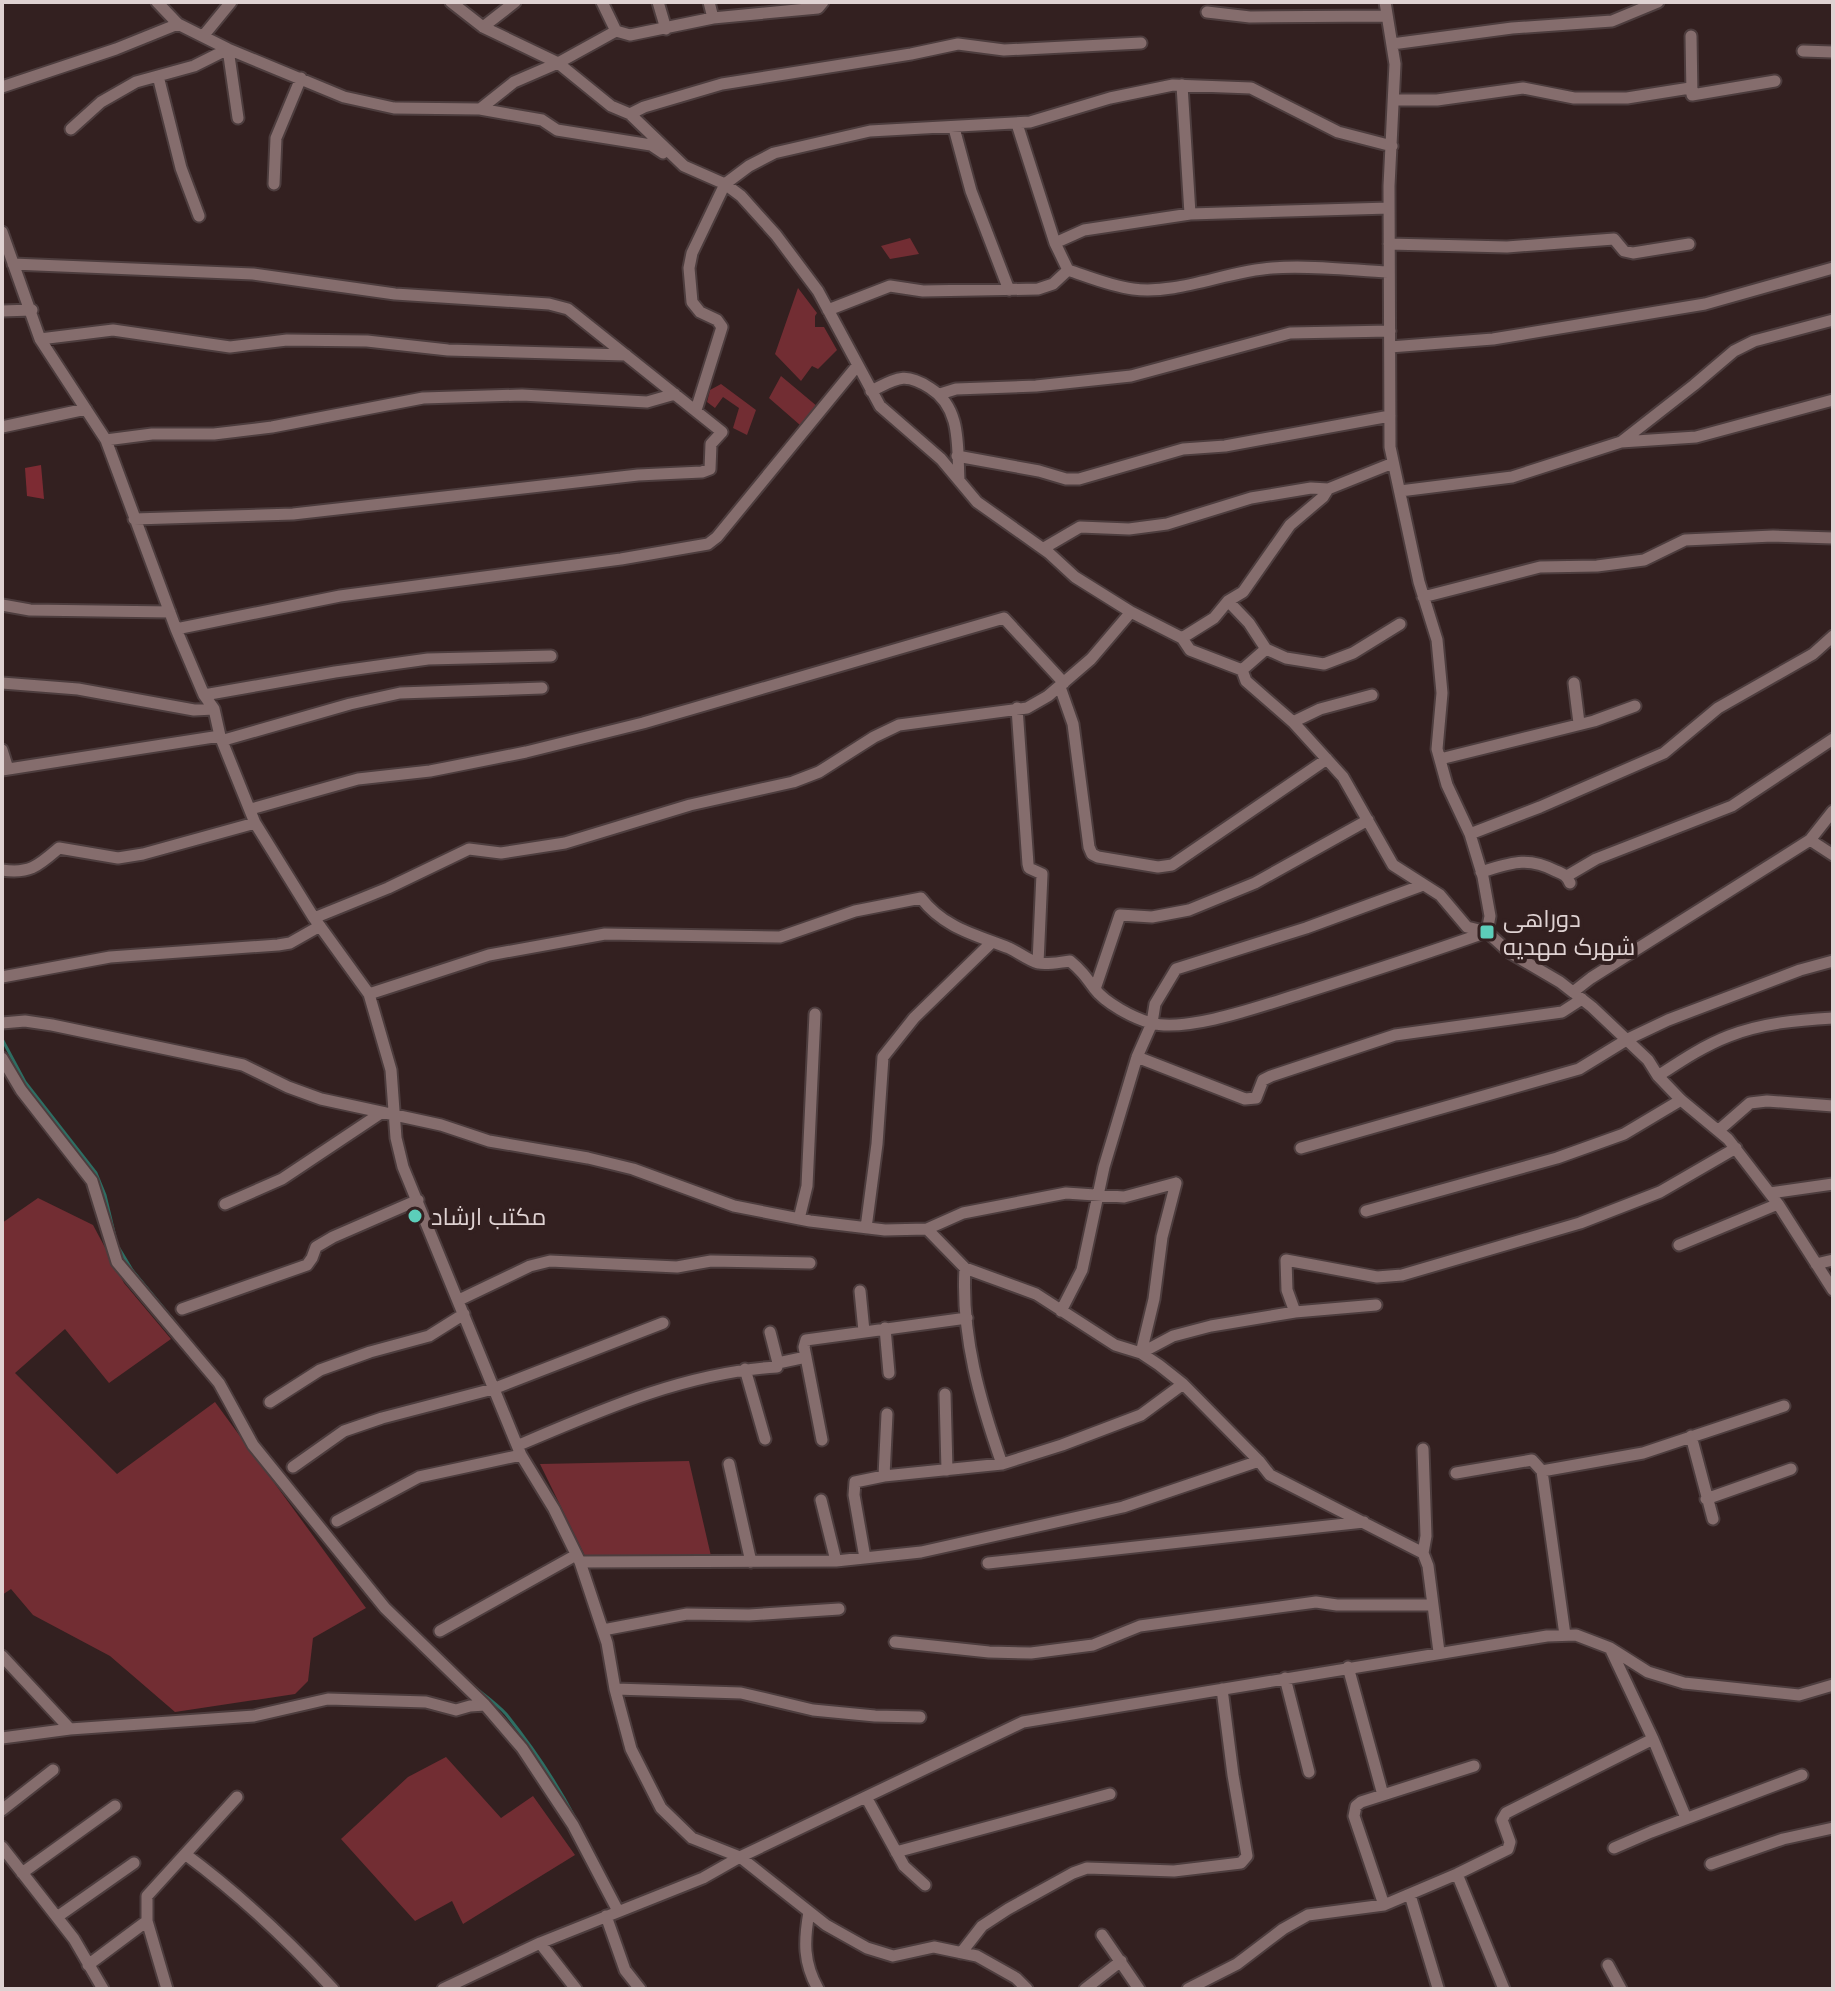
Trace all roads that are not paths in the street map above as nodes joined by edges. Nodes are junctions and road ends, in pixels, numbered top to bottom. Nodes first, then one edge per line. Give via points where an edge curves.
1 (157, 2) edge
2 (231, 2) edge
3 (451, 2) edge
4 (515, 2) edge
5 (602, 2) edge
6 (658, 2) edge
7 (709, 2) edge
8 (823, 2) edge
9 (1385, 2) edge
10 (1658, 2) edge
11 (772, 7) edge
12 (1207, 12) dead end
13 (1387, 16) junction
14 (713, 18) junction
15 (178, 24) junction
16 (483, 27) junction
17 (666, 29) junction
18 (616, 31) junction
19 (204, 35) junction
20 (1691, 36) dead end
21 (1141, 43) dead end
22 (1392, 44) junction
23 (228, 49) junction
24 (1803, 51) dead end
25 (1833, 52) edge
26 (558, 63) junction
27 (158, 76) junction
28 (301, 78) junction
29 (1775, 81) dead end
30 (1182, 85) junction
31 (2, 87) edge
32 (1690, 88) junction
33 (1394, 100) junction
34 (480, 109) junction
35 (630, 114) junction
36 (238, 118) dead end
37 (1017, 124) junction
38 (954, 128) junction
39 (71, 129) dead end
40 (1392, 146) junction
41 (684, 166) junction
42 (274, 184) dead end
43 (725, 184) junction
44 (1389, 208) junction
45 (1190, 214) junction
46 (199, 216) dead end
47 (2, 232) edge
48 (1055, 243) junction
49 (1389, 244) junction
50 (1689, 244) dead end
51 (13, 264) junction
52 (1833, 268) edge
53 (1068, 270) junction
54 (1388, 272) junction
55 (1009, 290) junction
56 (32, 310) junction
57 (828, 310) junction
58 (2, 311) edge
59 (1833, 320) edge
60 (1390, 331) junction
61 (40, 339) junction
62 (1390, 347) junction
63 (626, 355) junction
64 (857, 366) junction
65 (871, 391) junction
66 (675, 394) junction
67 (940, 394) junction
68 (1833, 400) edge
69 (86, 409) junction
70 (696, 410) junction
71 (1390, 416) junction
72 (2, 427) edge
73 (106, 440) junction
74 (1621, 442) junction
75 (957, 456) junction
76 (1393, 463) junction
77 (959, 480) junction
78 (1328, 489) junction
79 (1400, 491) junction
80 (134, 519) junction
81 (1833, 538) edge
82 (1044, 548) junction
83 (1423, 597) junction
84 (1228, 601) junction
85 (2, 605) edge
86 (170, 612) junction
87 (1131, 612) junction
88 (1400, 624) dead end
89 (176, 629) junction
90 (1833, 636) edge
91 (1182, 638) junction
92 (1266, 649) junction
93 (551, 656) dead end
94 (1242, 670) junction
95 (2, 683) edge
96 (1574, 683) dead end
97 (1062, 685) junction
98 (542, 688) dead end
99 (204, 695) junction
100 (1372, 695) dead end
101 (1635, 706) dead end
102 (1017, 708) junction
103 (214, 709) junction
104 (1293, 722) junction
105 (1579, 723) junction
106 (222, 738) junction
107 (1833, 739) edge
108 (2, 750) edge
109 (1327, 759) junction
110 (1440, 759) junction
111 (5, 770) edge
112 (251, 809) junction
113 (1833, 811) edge
114 (1368, 820) junction
115 (255, 823) junction
116 (1470, 834) junction
117 (1810, 840) junction
118 (1833, 855) edge
119 (2, 870) edge
120 (1481, 872) junction
121 (1423, 885) junction
122 (317, 922) junction
123 (1487, 932) junction
124 (991, 943) junction
125 (1833, 961) edge
126 (1038, 963) junction
127 (2, 977) edge
128 (1095, 989) junction
129 (369, 994) junction
130 (1577, 996) junction
131 (815, 1014) dead end
132 (1833, 1018) edge
133 (2, 1023) edge
134 (1152, 1023) junction
135 (1628, 1039) junction
136 (1137, 1057) junction
137 (2, 1058) edge
138 (1658, 1076) junction
139 (1681, 1100) junction
140 (1833, 1106) edge
141 (387, 1114) junction
142 (1719, 1130) junction
143 (1301, 1148) dead end
144 (1736, 1148) junction
145 (1833, 1184) edge
146 (1770, 1193) junction
147 (1098, 1196) junction
148 (418, 1200) junction
149 (225, 1204) dead end
150 (1778, 1204) junction
151 (1366, 1211) dead end
152 (799, 1219) junction
153 (866, 1228) junction
154 (927, 1229) junction
155 (1679, 1245) dead end
156 (1833, 1260) edge
157 (810, 1263) dead end
158 (1816, 1264) junction
159 (965, 1268) junction
160 (1833, 1290) edge
161 (860, 1291) dead end
162 (459, 1300) junction
163 (1376, 1305) dead end
164 (182, 1309) dead end
165 (1061, 1311) junction
166 (1295, 1312) junction
167 (464, 1314) junction
168 (967, 1318) junction
169 (663, 1323) dead end
170 (885, 1328) junction
171 (864, 1331) junction
172 (770, 1332) dead end
173 (1141, 1353) junction
174 (806, 1357) junction
175 (778, 1363) junction
176 (745, 1369) junction
177 (889, 1373) dead end
178 (1183, 1384) junction
179 (493, 1389) junction
180 (945, 1394) dead end
181 (270, 1402) dead end
182 (1784, 1406) dead end
183 (887, 1414) dead end
184 (1691, 1436) junction
185 (765, 1439) dead end
186 (822, 1440) dead end
187 (1423, 1449) dead end
188 (520, 1450) junction
189 (1259, 1461) junction
190 (729, 1464) dead end
191 (1002, 1464) junction
192 (293, 1467) dead end
193 (1791, 1469) dead end
194 (947, 1470) junction
195 (1542, 1471) junction
196 (1456, 1473) dead end
197 (884, 1476) junction
198 (1706, 1499) junction
199 (821, 1500) dead end
200 (1713, 1519) dead end
201 (337, 1521) dead end
202 (1365, 1522) junction
203 (1423, 1553) junction
204 (578, 1558) junction
205 (865, 1558) junction
206 (836, 1561) junction
207 (751, 1562) junction
208 (988, 1563) dead end
209 (1432, 1605) junction
210 (839, 1609) dead end
211 (603, 1630) junction
212 (440, 1631) dead end
213 (1565, 1635) junction
214 (895, 1642) dead end
215 (1610, 1648) junction
216 (1439, 1652) junction
217 (2, 1656) edge
218 (1348, 1667) junction
219 (1285, 1678) junction
220 (1833, 1685) edge
221 (615, 1689) junction
222 (1222, 1689) junction
223 (485, 1705) junction
224 (920, 1717) dead end
225 (70, 1729) junction
226 (2, 1738) edge
227 (1653, 1739) junction
228 (1474, 1766) dead end
229 (53, 1770) dead end
230 (1309, 1772) dead end
231 (1802, 1775) dead end
232 (1110, 1794) dead end
233 (1383, 1795) junction
234 (237, 1797) dead end
235 (866, 1797) junction
236 (115, 1806) dead end
237 (2, 1810) edge
238 (1686, 1818) junction
239 (1833, 1828) edge
240 (2, 1847) edge
241 (1614, 1848) dead end
242 (896, 1852) junction
243 (185, 1854) junction
244 (740, 1857) junction
245 (134, 1863) dead end
246 (1711, 1864) dead end
247 (22, 1873) junction
248 (1457, 1874) junction
249 (925, 1885) dead end
250 (1410, 1895) junction
251 (1384, 1905) junction
252 (618, 1911) junction
253 (809, 1912) junction
254 (606, 1916) junction
255 (57, 1917) junction
256 (147, 1921) junction
257 (1102, 1935) dead end
258 (540, 1943) junction
259 (961, 1953) junction
260 (1121, 1961) junction
261 (88, 1965) junction
262 (1608, 1965) dead end
263 (1438, 1988) edge
264 (103, 1989) edge
265 (167, 1989) edge
266 (333, 1989) edge
267 (443, 1989) edge
268 (576, 1989) edge
269 (640, 1989) edge
270 (818, 1989) edge
271 (1027, 1989) edge
272 (1085, 1989) edge
273 (1139, 1989) edge
274 (1188, 1989) edge
275 (1504, 1989) edge
276 (1621, 1989) edge

1 - 15 street
2 - 19 street
3 - 16 street
4 - 16 street
5 - 18 street
6 - 17 street
7 - 14 street
8 - 11 street via 818,8
9 - 13 street
10 - 22 street via 1612,21
11 - 14 street
12 - 13 street via 1250,17
13 - 22 street
14 - 17 street
15 - 19 street
15 - 31 street
16 - 26 street
17 - 18 street via 630,35
18 - 26 street
19 - 23 street
20 - 32 street
21 - 35 street via 1004,50 958,44 722,84
22 - 33 street
23 - 27 street
23 - 28 street
23 - 36 street
24 - 25 street
26 - 34 street via 514,82
26 - 35 street via 611,106
27 - 39 street via 101,102
27 - 46 street
28 - 34 street via 344,97 394,108
28 - 42 street via 276,138
29 - 32 street via 1692,95
30 - 37 street
30 - 40 street via 1251,88 1338,132
30 - 45 street
32 - 33 street via 1627,98 1574,98 1523,88
33 - 40 street
34 - 41 street via 542,120 557,130 651,145
35 - 41 street
37 - 38 street
37 - 48 street
38 - 43 street via 870,131 774,153
38 - 55 street via 971,191
40 - 44 street
41 - 43 street
43 - 57 street via 776,235
43 - 70 street via 689,268 692,302 722,327
44 - 45 street
44 - 49 street
45 - 48 street via 1084,230
47 - 51 street
48 - 53 street
49 - 50 street via 1507,247 1614,239 1633,253
49 - 54 street
51 - 56 street
51 - 63 street via 253,274 395,294 549,304 568,309
52 - 62 street via 1705,304 1493,339
53 - 54 street via 1135,290 1269,268
53 - 55 street via 1053,284
54 - 60 street
55 - 57 street via 890,286
56 - 58 street
56 - 61 street
57 - 64 street
59 - 74 street via 1734,351
60 - 62 street
60 - 67 street via 1290,333 1131,376
61 - 63 street via 113,330 230,347 287,340 367,341 448,350
61 - 69 street
62 - 71 street
63 - 66 street
64 - 65 street
64 - 89 street via 708,544 340,596
65 - 67 street via 912,377
65 - 77 street via 880,406
66 - 70 street
66 - 73 street via 647,402 522,395 423,398 272,427
67 - 75 street via 955,420
68 - 74 street via 1696,437
69 - 72 street
69 - 73 street
70 - 80 street via 722,432 711,444 710,469 702,472 293,514
71 - 75 street via 1183,449 1079,479
71 - 76 street
73 - 80 street
74 - 79 street via 1512,477
75 - 77 street
76 - 78 street
76 - 79 street
77 - 82 street via 977,502
78 - 82 street via 1251,498 1167,524 1080,527
78 - 84 street via 1290,525 1243,592
79 - 83 street
80 - 86 street
81 - 83 street via 1685,540 1644,560 1532,569
82 - 87 street via 1075,577
83 - 110 street via 1437,640
84 - 91 street via 1214,618
84 - 92 street
85 - 86 street
86 - 89 street
87 - 91 street
87 - 97 street
88 - 92 street via 1324,664
89 - 99 street
90 - 116 street via 1813,654 1718,708 1664,753
91 - 94 street via 1190,650
92 - 94 street
93 - 99 street via 428,659
94 - 104 street via 1246,681
95 - 103 street
96 - 105 street
97 - 102 street via 1034,706
97 - 109 street via 1073,724 1089,847 1098,857 1172,865
97 - 112 street via 1004,618 570,741 430,771 358,779
98 - 106 street via 400,693
99 - 103 street
100 - 104 street
101 - 105 street
102 - 122 street via 899,725 793,782 690,805 565,843 501,853 469,849
102 - 126 street via 1028,864 1042,874
103 - 106 street
104 - 109 street
105 - 110 street
106 - 111 street
106 - 112 street
107 - 120 street via 1732,806 1596,859 1569,880 1534,861
108 - 111 street
109 - 114 street
110 - 116 street
112 - 115 street
113 - 117 street
114 - 121 street via 1393,865
114 - 128 street via 1255,883 1189,910 1152,917 1120,915
115 - 119 street via 118,858 59,848 26,872
115 - 122 street
116 - 120 street
117 - 118 street
117 - 130 street via 1591,978
120 - 123 street via 1490,916
121 - 123 street via 1440,895 1467,927
121 - 134 street via 1176,969 1155,1004
122 - 127 street via 290,943 110,957
122 - 129 street
123 - 130 street
123 - 134 street via 1228,1016
124 - 126 street
124 - 129 street via 946,922 921,898 855,911 780,937 605,934 489,955
124 - 153 street via 914,1018 883,1057
125 - 135 street
126 - 128 street via 1070,961 1088,975
128 - 134 street
129 - 141 street via 391,1070
130 - 135 street
130 - 136 street via 1562,1012 1395,1035 1271,1076 1263,1080 1256,1098 1245,1099
131 - 152 street via 808,1170
132 - 138 street via 1790,1021 1730,1035
133 - 141 street via 52,1025 243,1065 321,1099
134 - 136 street
135 - 138 street
135 - 143 street via 1579,1069
136 - 147 street
137 - 223 street via 92,1181 117,1262 219,1383 253,1445 385,1608
138 - 139 street
139 - 142 street
139 - 151 street via 1624,1134 1557,1158
140 - 142 street via 1750,1103
141 - 148 street
141 - 149 street via 282,1179
141 - 152 street via 489,1141 633,1169 734,1206
142 - 144 street
144 - 146 street
144 - 166 street via 1660,1192 1580,1223 1402,1275 1377,1277 1286,1260 1287,1290
145 - 146 street
146 - 150 street
147 - 154 street via 1066,1193 963,1213
147 - 165 street via 1082,1270
147 - 173 street via 1124,1197 1176,1183
148 - 162 street
148 - 164 street via 333,1237 316,1247 307,1265
150 - 155 street
150 - 158 street
152 - 153 street
153 - 154 street
154 - 159 street
156 - 158 street
157 - 162 street via 711,1261 665,1267 550,1261
158 - 160 street
159 - 165 street via 1036,1294
159 - 168 street
161 - 171 street
162 - 167 street
163 - 166 street
165 - 173 street via 1115,1345
166 - 173 street via 1173,1336
167 - 179 street
167 - 181 street via 429,1336 320,1370
168 - 170 street
168 - 191 street via 975,1381
169 - 179 street
170 - 171 street
170 - 177 street
171 - 174 street via 806,1340
172 - 175 street
173 - 178 street
174 - 175 street
174 - 186 street
175 - 176 street
176 - 185 street
176 - 188 street via 589,1415
178 - 189 street
178 - 191 street via 1141,1415
179 - 188 street
179 - 192 street via 344,1431
180 - 194 street
182 - 184 street
183 - 197 street
184 - 195 street via 1643,1453
184 - 198 street
187 - 203 street
188 - 201 street via 419,1477
188 - 204 street
189 - 202 street via 1270,1475
189 - 205 street via 1123,1507 921,1552
190 - 207 street
191 - 194 street
193 - 198 street
194 - 197 street
195 - 196 street via 1532,1460
195 - 213 street
197 - 205 street via 855,1482
198 - 200 street
199 - 206 street
202 - 203 street
202 - 208 street
203 - 209 street
204 - 207 street
204 - 211 street
204 - 212 street
205 - 206 street
206 - 207 street
209 - 214 street via 1316,1602 1140,1626 1093,1645 1031,1653
209 - 216 street
210 - 211 street via 687,1614
211 - 221 street
213 - 215 street
213 - 216 street
215 - 220 street via 1648,1672 1684,1683 1799,1695
215 - 227 street
216 - 218 street
217 - 225 street
218 - 219 street
218 - 233 street
219 - 222 street
219 - 230 street
221 - 224 street via 741,1693 813,1710
221 - 244 street via 631,1749 661,1808 692,1838
222 - 235 street via 1023,1722
222 - 259 street via 1247,1856 1241,1863 1174,1871 1087,1868 982,1926
223 - 225 street via 456,1710 426,1702 328,1699 254,1716
223 - 252 street via 522,1748 573,1825
225 - 226 street
227 - 238 street
227 - 248 street via 1506,1813 1502,1820 1508,1849
228 - 233 street
229 - 237 street
231 - 238 street
232 - 242 street
233 - 251 street via 1361,1802 1354,1816
234 - 243 street
235 - 242 street
235 - 244 street
236 - 247 street
238 - 241 street
239 - 246 street
240 - 247 street
242 - 249 street
243 - 256 street via 147,1896
243 - 266 street via 298,1951
244 - 252 street via 703,1878
244 - 253 street
245 - 255 street
247 - 255 street
248 - 250 street
248 - 275 street
250 - 251 street
250 - 263 street
251 - 274 street via 1308,1915 1237,1964
252 - 254 street
253 - 259 street via 867,1948 893,1956 934,1947
253 - 270 street via 804,1944
254 - 258 street
254 - 269 street via 625,1970
255 - 261 street
256 - 261 street
256 - 265 street
257 - 260 street
258 - 267 street
258 - 268 street
259 - 271 street via 977,1956
260 - 272 street
260 - 273 street
261 - 264 street
262 - 276 street

